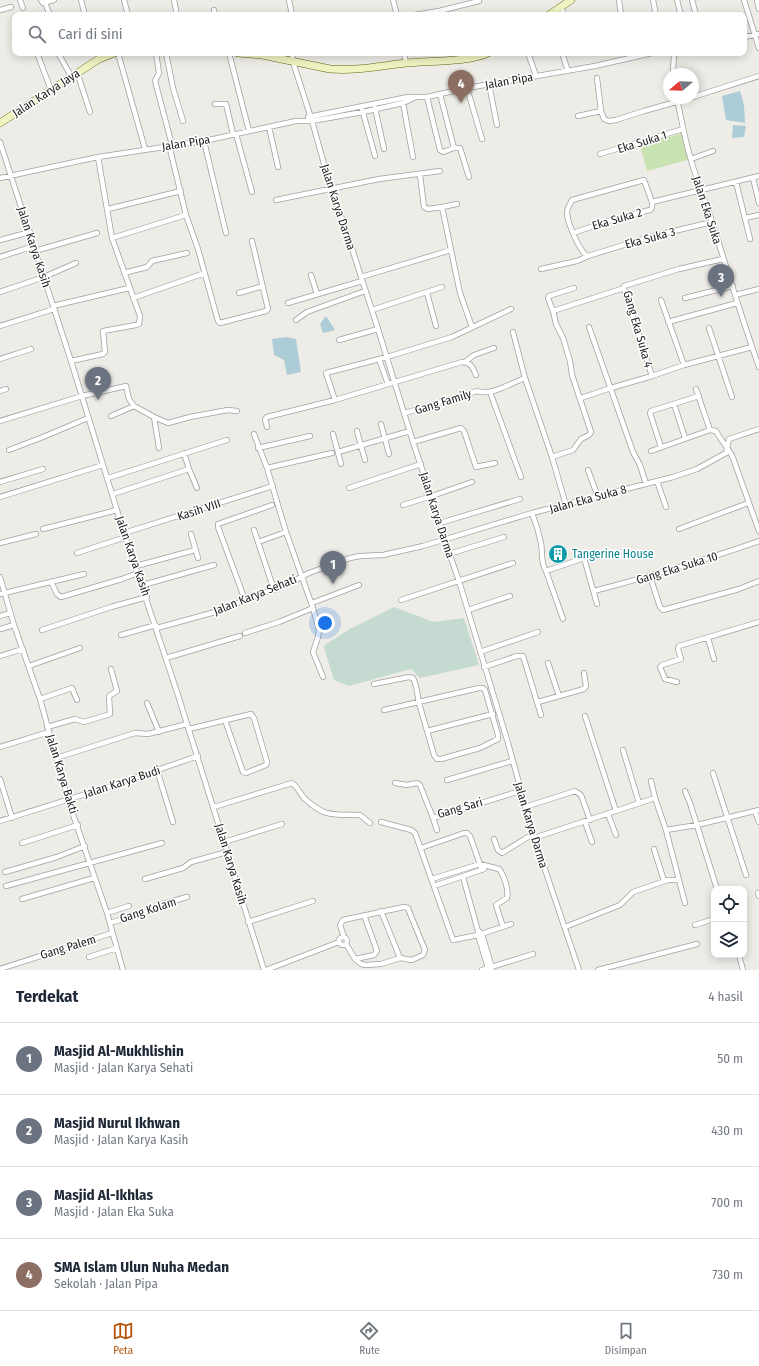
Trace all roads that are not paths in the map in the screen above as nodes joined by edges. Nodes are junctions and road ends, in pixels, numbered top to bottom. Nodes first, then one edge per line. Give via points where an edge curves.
1 (20, 0) edge
2 (40, 0) edge
3 (54, 0) edge
4 (81, 0) edge
5 (124, 0) edge
6 (174, 0) edge
7 (289, 0) edge
8 (393, 0) edge
9 (571, 0) edge
10 (619, 0) edge
11 (653, 0) edge
12 (677, 0) edge
13 (692, 0) edge
14 (744, 0) edge
15 (757, 0) edge
16 (478, 1) dead end
17 (46, 3) junction
18 (11, 7) dead end
19 (561, 7) junction
20 (23, 8) dead end
21 (759, 9) edge
22 (0, 10) edge
23 (49, 12) edge
24 (84, 12) edge
25 (127, 12) edge
26 (176, 12) edge
27 (291, 12) edge
28 (396, 12) edge
29 (433, 12) edge
30 (554, 12) edge
31 (563, 12) edge
32 (621, 12) edge
33 (655, 12) edge
34 (680, 12) dead end
35 (695, 12) edge
36 (757, 35) edge
37 (747, 37) edge
38 (759, 48) edge
39 (38, 56) edge
40 (60, 56) edge
41 (98, 56) edge
42 (119, 56) edge
43 (156, 56) edge
44 (167, 56) edge
45 (230, 56) edge
46 (266, 56) edge
47 (292, 56) edge
48 (405, 56) edge
49 (480, 56) edge
50 (529, 56) edge
51 (563, 56) edge
52 (639, 56) edge
53 (674, 56) edge
54 (626, 59) joint
55 (293, 62) junction
56 (406, 63) junction
57 (673, 68) edge
58 (568, 70) junction
59 (74, 74) junction
60 (536, 76) junction
61 (759, 76) edge
62 (597, 78) dead end
63 (489, 84) junction
64 (467, 88) junction
65 (51, 90) junction
66 (440, 94) junction
67 (699, 95) edge
68 (427, 97) junction
69 (414, 98) junction
70 (403, 103) junction
71 (215, 104) dead end
72 (665, 104) edge
73 (678, 104) edge
74 (375, 107) junction
75 (362, 109) junction
76 (90, 112) dead end
77 (601, 112) junction
78 (578, 116) dead end
79 (311, 119) junction
80 (183, 121) dead end
81 (0, 123) edge
82 (497, 125) dead end
83 (269, 127) junction
84 (683, 129) junction
85 (249, 132) junction
86 (234, 134) junction
87 (482, 139) dead end
88 (204, 141) junction
89 (0, 142) edge
90 (171, 145) junction
91 (454, 148) junction
92 (145, 149) junction
93 (384, 149) dead end
94 (713, 151) dead end
95 (600, 154) dead end
96 (375, 156) dead end
97 (98, 157) junction
98 (413, 157) dead end
99 (691, 159) junction
100 (278, 167) dead end
101 (440, 171) dead end
102 (420, 174) junction
103 (12, 176) junction
104 (759, 176) edge
105 (469, 177) dead end
106 (0, 178) edge
107 (753, 178) junction
108 (736, 182) junction
109 (331, 190) junction
110 (701, 190) junction
111 (181, 191) junction
112 (252, 192) dead end
113 (276, 200) dead end
114 (652, 202) junction
115 (759, 203) edge
116 (458, 204) dead end
117 (442, 207) junction
118 (108, 209) junction
119 (186, 215) junction
120 (759, 215) edge
121 (745, 218) junction
122 (712, 222) junction
123 (30, 232) junction
124 (98, 233) dead end
125 (226, 233) dead end
126 (573, 233) junction
127 (112, 238) junction
128 (750, 239) dead end
129 (0, 240) edge
130 (252, 240) dead end
131 (35, 248) junction
132 (451, 250) junction
133 (187, 253) dead end
134 (588, 256) junction
135 (0, 257) edge
136 (723, 259) junction
137 (76, 263) dead end
138 (541, 269) dead end
139 (124, 273) junction
140 (205, 273) junction
141 (311, 275) dead end
142 (44, 277) junction
143 (361, 279) junction
144 (263, 286) junction
145 (733, 286) junction
146 (442, 287) dead end
147 (129, 288) junction
148 (574, 288) dead end
149 (624, 288) junction
150 (759, 289) edge
151 (0, 292) edge
152 (365, 292) junction
153 (240, 293) dead end
154 (427, 293) junction
155 (317, 294) junction
156 (735, 295) junction
157 (134, 298) junction
158 (685, 298) dead end
159 (661, 300) dead end
160 (288, 303) dead end
161 (737, 303) junction
162 (54, 308) junction
163 (511, 309) dead end
164 (372, 310) junction
165 (553, 311) junction
166 (296, 320) dead end
167 (668, 322) junction
168 (0, 326) edge
169 (436, 326) dead end
170 (472, 327) junction
171 (589, 327) dead end
172 (708, 328) dead end
173 (378, 329) junction
174 (513, 332) dead end
175 (339, 340) dead end
176 (752, 347) junction
177 (494, 348) dead end
178 (31, 349) dead end
179 (717, 356) junction
180 (387, 357) junction
181 (0, 359) edge
182 (379, 359) junction
183 (71, 361) junction
184 (465, 362) junction
185 (684, 366) junction
186 (759, 367) edge
187 (476, 375) dead end
188 (652, 376) junction
189 (525, 378) junction
190 (395, 382) junction
191 (388, 384) junction
192 (611, 388) junction
193 (6, 389) dead end
194 (696, 389) dead end
195 (0, 391) edge
196 (490, 392) junction
197 (82, 396) junction
198 (699, 396) junction
199 (732, 397) dead end
200 (581, 398) junction
201 (335, 400) junction
202 (674, 404) junction
203 (134, 406) junction
204 (237, 411) dead end
205 (405, 413) junction
206 (112, 416) dead end
207 (154, 417) junction
208 (88, 418) junction
209 (0, 421) edge
210 (381, 424) dead end
211 (267, 427) dead end
212 (759, 429) edge
213 (710, 430) junction
214 (357, 431) dead end
215 (410, 431) junction
216 (254, 434) dead end
217 (333, 434) dead end
218 (310, 436) dead end
219 (686, 438) junction
220 (385, 439) junction
221 (227, 440) dead end
222 (413, 442) junction
223 (361, 446) junction
224 (660, 447) junction
225 (159, 448) dead end
226 (258, 448) junction
227 (728, 449) junction
228 (9, 450) dead end
229 (651, 451) dead end
230 (338, 452) junction
231 (184, 453) junction
232 (332, 453) dead end
233 (389, 454) dead end
234 (552, 457) junction
235 (365, 460) dead end
236 (496, 463) dead end
237 (341, 464) dead end
238 (421, 464) junction
239 (103, 465) junction
240 (267, 468) junction
241 (43, 469) dead end
242 (189, 469) junction
243 (588, 470) dead end
244 (521, 477) dead end
245 (108, 478) junction
246 (658, 481) junction
247 (0, 482) edge
248 (472, 482) dead end
249 (646, 484) junction
250 (273, 486) junction
251 (197, 488) dead end
252 (349, 488) dead end
253 (113, 494) junction
254 (432, 496) junction
255 (0, 497) edge
256 (598, 497) junction
257 (520, 499) dead end
258 (748, 503) junction
259 (566, 504) junction
260 (272, 505) dead end
261 (403, 505) dead end
262 (666, 507) dead end
263 (117, 510) junction
264 (532, 513) junction
265 (757, 518) edge
266 (440, 523) junction
267 (43, 528) dead end
268 (679, 529) dead end
269 (254, 530) dead end
270 (759, 531) edge
271 (286, 532) junction
272 (36, 534) dead end
273 (191, 534) dead end
274 (125, 535) junction
275 (504, 537) dead end
276 (444, 538) junction
277 (759, 541) edge
278 (258, 542) junction
279 (0, 543) edge
280 (195, 550) junction
281 (76, 553) dead end
282 (449, 554) junction
283 (198, 558) dead end
284 (513, 563) dead end
285 (214, 565) dead end
286 (136, 566) junction
287 (546, 571) junction
288 (138, 573) junction
289 (84, 574) dead end
290 (302, 576) junction
291 (650, 576) junction
292 (0, 577) edge
293 (459, 581) junction
294 (759, 581) edge
295 (52, 582) junction
296 (143, 585) junction
297 (359, 585) dead end
298 (274, 590) junction
299 (594, 592) junction
300 (2, 594) edge
301 (146, 596) junction
302 (510, 596) dead end
303 (245, 600) junction
304 (401, 600) dead end
305 (597, 604) dead end
306 (312, 605) junction
307 (468, 610) junction
308 (10, 613) junction
309 (0, 616) edge
310 (563, 619) dead end
311 (759, 622) edge
312 (14, 625) junction
313 (156, 627) junction
314 (0, 629) edge
315 (42, 630) dead end
316 (538, 632) dead end
317 (121, 635) dead end
318 (708, 638) junction
319 (80, 648) dead end
320 (23, 650) junction
321 (480, 652) junction
322 (0, 656) edge
323 (166, 658) junction
324 (714, 659) dead end
325 (548, 663) dead end
326 (29, 666) junction
327 (484, 667) junction
328 (111, 669) dead end
329 (584, 673) dead end
330 (323, 678) dead end
331 (678, 682) dead end
332 (374, 684) dead end
333 (559, 696) junction
334 (40, 698) junction
335 (77, 700) dead end
336 (419, 702) junction
337 (538, 702) junction
338 (147, 703) dead end
339 (384, 710) dead end
340 (499, 713) junction
341 (492, 715) junction
342 (541, 715) dead end
343 (585, 716) dead end
344 (225, 720) junction
345 (187, 724) junction
346 (48, 730) junction
347 (189, 730) junction
348 (159, 732) junction
349 (427, 732) junction
350 (0, 747) edge
351 (623, 750) dead end
352 (198, 756) junction
353 (56, 758) junction
354 (512, 762) junction
355 (157, 770) junction
356 (713, 773) dead end
357 (0, 779) edge
358 (447, 780) dead end
359 (651, 780) dead end
360 (395, 783) dead end
361 (520, 791) junction
362 (685, 791) dead end
363 (655, 798) junction
364 (68, 800) junction
365 (640, 803) junction
366 (214, 806) junction
367 (525, 807) junction
368 (757, 810) edge
369 (616, 811) junction
370 (608, 814) junction
371 (12, 818) junction
372 (433, 818) junction
373 (727, 818) junction
374 (588, 821) junction
375 (0, 822) edge
376 (173, 822) dead end
377 (381, 822) dead end
378 (759, 822) edge
379 (370, 823) dead end
380 (282, 824) dead end
381 (78, 825) junction
382 (696, 825) junction
383 (437, 830) dead end
384 (666, 830) junction
385 (616, 835) dead end
386 (534, 836) junction
387 (494, 839) dead end
388 (224, 842) junction
389 (592, 842) dead end
390 (22, 843) dead end
391 (162, 843) dead end
392 (85, 846) junction
393 (421, 848) junction
394 (654, 850) dead end
395 (227, 852) junction
396 (91, 863) junction
397 (480, 864) junction
398 (487, 866) junction
399 (482, 870) junction
400 (5, 872) dead end
401 (746, 875) dead end
402 (463, 877) junction
403 (94, 878) junction
404 (145, 879) dead end
405 (432, 879) junction
406 (679, 880) junction
407 (664, 881) junction
408 (6, 886) dead end
409 (434, 886) junction
410 (715, 886) edge
411 (187, 897) dead end
412 (22, 900) dead end
413 (313, 901) dead end
414 (685, 903) dead end
415 (130, 906) dead end
416 (381, 911) junction
417 (107, 913) junction
418 (364, 914) junction
419 (711, 920) edge
420 (248, 922) junction
421 (110, 923) junction
422 (512, 924) dead end
423 (695, 925) dead end
424 (503, 927) junction
425 (564, 927) junction
426 (112, 933) junction
427 (479, 934) junction
428 (344, 937) junction
429 (339, 942) junction
430 (346, 944) junction
431 (697, 944) dead end
432 (117, 948) junction
433 (532, 954) dead end
434 (89, 957) dead end
435 (400, 958) junction
436 (740, 958) edge
437 (355, 959) junction
438 (0, 969) edge
439 (490, 969) edge
440 (123, 970) edge
441 (265, 970) edge
442 (482, 970) edge
443 (579, 970) edge
444 (598, 970) edge
445 (743, 970) edge

1 - 20 street
2 - 17 street
3 - 17 street
4 - 24 street
5 - 25 street
6 - 26 street
7 - 27 street
8 - 28 street
9 - 19 main road
10 - 32 street
11 - 33 street
12 - 34 street
13 - 35 street
14 - 36 street
15 - 21 street
16 - 29 street
17 - 23 street
18 - 22 street
19 - 30 main road
19 - 31 street
36 - 37 street
36 - 38 street
39 - 65 street
40 - 59 street
41 - 59 main road, Jalan Karya Jaya
42 - 92 street
43 - 90 street via 159,73 155,81
44 - 80 street
45 - 85 street
46 - 55 main road
47 - 55 street, Jalan Karya Darma
48 - 56 street
49 - 56 main road
50 - 60 street
51 - 58 street
52 - 54 street, Jalan Pipa
53 - 57 street
54 - 58 street, Jalan Pipa
55 - 56 main road via 342,70 361,70
55 - 79 street, Jalan Karya Darma
58 - 60 street, Jalan Pipa
59 - 65 main road, Jalan Karya Jaya
59 - 76 street
60 - 63 street, Jalan Pipa
61 - 67 street
62 - 77 street
63 - 64 street, Jalan Pipa
63 - 82 street
64 - 66 street, Jalan Pipa
64 - 87 street
65 - 81 main road, Jalan Karya Jaya
66 - 68 street, Jalan Pipa
66 - 91 street
68 - 69 street, Jalan Pipa
68 - 91 street via 440,150 443,152
69 - 70 street, Jalan Pipa
69 - 74 street
70 - 74 street, Jalan Pipa
70 - 98 street
71 - 86 street via 226,104
72 - 77 street via 611,121 604,118
73 - 84 street, Jalan Eka Suka
74 - 75 street, Jalan Pipa
74 - 93 street
75 - 79 street, Jalan Pipa
75 - 96 street
77 - 78 street
79 - 83 street, Jalan Pipa
79 - 109 street, Jalan Karya Darma
83 - 85 street, Jalan Pipa
83 - 100 street
84 - 95 street, Eka Suka 1
84 - 99 street, Jalan Eka Suka
85 - 86 street, Jalan Pipa
86 - 88 street, Jalan Pipa
86 - 112 street
88 - 90 street, Jalan Pipa
88 - 125 street
89 - 103 street, Jalan Karya Kasih
90 - 92 street, Jalan Pipa
90 - 111 street
91 - 105 street via 460,148
92 - 97 street, Jalan Pipa
94 - 99 street
97 - 103 street, Jalan Pipa
97 - 118 street
99 - 110 street, Jalan Eka Suka
101 - 102 street
102 - 109 street via 379,179
102 - 117 street via 424,207
103 - 106 street, Jalan Pipa
103 - 123 street, Jalan Karya Kasih
104 - 107 street, Eka Suka 2
107 - 108 street, Eka Suka 2
107 - 115 street
108 - 110 street, Eka Suka 2
108 - 121 street
109 - 113 street
109 - 143 street, Jalan Karya Darma
110 - 114 street, Eka Suka 2
110 - 122 street, Jalan Eka Suka
111 - 118 street
111 - 119 street
114 - 126 street, Eka Suka 2 via 650,210
114 - 126 street via 644,180 574,200 567,212
116 - 117 street
117 - 132 street
118 - 127 street
119 - 127 street
119 - 140 street
120 - 121 street
121 - 128 street
122 - 134 street, Eka Suka 3 via 653,236
122 - 136 street, Jalan Eka Suka
123 - 129 street
123 - 131 street, Jalan Karya Kasih
124 - 131 street
126 - 134 street via 583,253
127 - 139 street
130 - 144 street
131 - 135 street
131 - 142 street, Jalan Karya Kasih
132 - 143 street
132 - 170 street via 460,293
133 - 139 street via 152,261 147,267
134 - 138 street, Eka Suka 3
136 - 145 street, Jalan Eka Suka
136 - 149 street, Gang Eka Suka 4 via 679,269
137 - 142 street
139 - 147 street
140 - 144 street via 220,323 266,311 268,307
140 - 157 street
141 - 155 street
142 - 151 street
142 - 162 street, Jalan Karya Kasih
143 - 152 street, Jalan Karya Darma
143 - 155 street
144 - 153 street
145 - 156 street, Jalan Eka Suka
145 - 158 street
146 - 154 street
147 - 157 street
147 - 162 street
148 - 165 street via 549,296
149 - 165 street
149 - 188 street, Gang Eka Suka 4
150 - 156 street
152 - 164 street, Jalan Karya Darma
152 - 166 street via 307,312
154 - 164 street
154 - 169 street
155 - 160 street
156 - 161 street, Jalan Eka Suka
157 - 183 street via 140,316 139,324 103,331 103,354
159 - 167 street
161 - 167 street
161 - 176 street, Jalan Eka Suka
162 - 168 street
162 - 183 street, Jalan Karya Kasih
163 - 170 street
164 - 173 street, Jalan Karya Darma
165 - 200 street
167 - 185 street
170 - 180 street via 452,337
171 - 192 street
172 - 179 street
173 - 175 street
173 - 180 street, Jalan Karya Darma
174 - 189 street
176 - 179 street
176 - 186 street, Jalan Eka Suka
177 - 184 street via 474,355
178 - 181 street
179 - 185 street
179 - 199 street
180 - 182 street
180 - 190 street, Jalan Karya Darma
182 - 191 street
182 - 201 street via 326,373
183 - 197 street, Jalan Karya Kasih
184 - 187 street via 471,365
184 - 190 street
185 - 188 street
188 - 192 street
189 - 196 street, Gang Family
189 - 234 street
190 - 191 street
190 - 205 street, Jalan Karya Darma
191 - 201 street
192 - 200 street
192 - 249 street
193 - 195 street
194 - 198 street
196 - 205 street, Gang Family via 477,391
196 - 244 street
197 - 203 street via 126,386 129,399
197 - 208 street, Jalan Karya Kasih
197 - 209 street
198 - 202 street
198 - 213 street
200 - 234 street via 590,434 581,439 573,450
201 - 211 street via 267,417
202 - 219 street
202 - 224 street via 650,413
203 - 206 street
203 - 207 street
204 - 207 street via 197,415 168,423
205 - 215 street, Jalan Karya Darma
207 - 225 street
208 - 228 street via 44,438
208 - 239 street, Jalan Karya Kasih
210 - 220 street
212 - 227 street via 729,439
213 - 219 street
213 - 227 street via 716,431
214 - 223 street
215 - 220 street
215 - 222 street, Jalan Karya Darma
216 - 226 street
217 - 230 street
218 - 226 street
219 - 224 street
220 - 223 street
220 - 233 street
221 - 231 street
222 - 236 street via 461,428 476,467
222 - 238 street, Jalan Karya Darma
223 - 230 street
223 - 235 street
224 - 229 street
226 - 240 street
227 - 246 street, Jalan Eka Suka 8 via 726,453 697,469
227 - 258 street
230 - 237 street
231 - 242 street
231 - 245 street
232 - 240 street
234 - 259 street
238 - 252 street
238 - 254 street, Jalan Karya Darma
239 - 245 street, Jalan Karya Kasih
239 - 255 street
240 - 250 street
241 - 247 street
242 - 251 street
242 - 253 street
243 - 256 street
245 - 253 street, Jalan Karya Kasih
246 - 249 street, Jalan Eka Suka 8
246 - 262 street
248 - 254 street
249 - 256 street, Jalan Eka Suka 8
250 - 271 street
250 - 274 street, Kasih VIII
253 - 263 street, Jalan Karya Kasih
254 - 261 street
254 - 266 street, Jalan Karya Darma
256 - 259 street, Jalan Eka Suka 8
257 - 266 street
258 - 265 street
258 - 268 street
259 - 264 street, Jalan Eka Suka 8
260 - 303 street via 218,524
263 - 267 street
263 - 274 street, Jalan Karya Kasih
264 - 276 street, Jalan Eka Suka 8
264 - 287 street via 538,528 542,565
265 - 270 street
266 - 276 street, Jalan Karya Darma
269 - 278 street
271 - 278 street
271 - 290 street
272 - 279 street
273 - 280 street
274 - 281 street, Kasih VIII
274 - 286 street, Jalan Karya Kasih
275 - 282 street
276 - 282 street, Jalan Karya Darma
276 - 290 street, Jalan Karya Sehati via 423,546 383,555 360,556
277 - 291 street, Gang Eka Suka 10
278 - 298 street
280 - 283 street
280 - 286 street
282 - 293 street, Jalan Karya Darma
284 - 293 street
285 - 296 street
286 - 288 street, Jalan Karya Kasih
287 - 299 street via 584,558
287 - 310 street
288 - 295 street via 61,597
288 - 296 street, Jalan Karya Kasih
289 - 295 street
290 - 298 street, Jalan Karya Sehati
290 - 306 street
291 - 294 street via 663,610
291 - 299 street, Gang Eka Suka 10
292 - 300 street, Jalan Karya Bakti
293 - 304 street
293 - 307 street, Jalan Karya Darma
295 - 300 street
296 - 301 street, Jalan Karya Kasih
297 - 306 street
298 - 303 street, Jalan Karya Sehati
299 - 305 street
300 - 308 street, Jalan Karya Bakti
301 - 313 street, Jalan Karya Kasih
301 - 315 street
302 - 307 street
303 - 313 street, Jalan Karya Sehati via 215,612
306 - 323 street via 279,622
306 - 330 street via 319,630 313,652
307 - 321 street, Jalan Karya Darma
308 - 309 street
308 - 312 street, Jalan Karya Bakti
311 - 318 street
312 - 314 street
312 - 320 street, Jalan Karya Bakti
313 - 317 street, Jalan Karya Sehati
313 - 323 street, Jalan Karya Kasih
316 - 321 street
318 - 324 street
318 - 331 street via 679,646 681,659 660,666 665,679
319 - 326 street
320 - 322 street
320 - 326 street, Jalan Karya Bakti
321 - 327 street, Jalan Karya Darma
323 - 345 street, Jalan Karya Kasih
325 - 333 street
326 - 334 street, Jalan Karya Bakti
327 - 337 street via 523,656
327 - 340 street, Jalan Karya Darma
328 - 346 street via 116,691 109,696 110,714 84,722 75,719
329 - 333 street via 584,689
332 - 336 street via 412,677
333 - 337 street
334 - 335 street via 72,688
334 - 346 street, Jalan Karya Bakti
336 - 339 street
336 - 341 street via 482,688 485,690
336 - 349 street
337 - 342 street
338 - 348 street
340 - 341 street
340 - 354 street, Jalan Karya Darma
341 - 349 street
341 - 349 street via 498,735 496,741 441,759 434,755
343 - 369 street
344 - 344 street via 243,772 266,766 253,715 251,713
344 - 347 street
345 - 347 street, Jalan Karya Kasih
345 - 348 street
346 - 350 street
346 - 353 street, Jalan Karya Bakti
347 - 352 street, Jalan Karya Kasih
348 - 353 street via 135,734
351 - 365 street
352 - 355 street, Jalan Karya Budi
352 - 366 street, Jalan Karya Kasih
353 - 364 street, Jalan Karya Bakti
354 - 358 street
354 - 361 street, Jalan Karya Darma
355 - 364 street, Jalan Karya Budi
355 - 376 street
356 - 373 street
357 - 371 street
359 - 363 street
360 - 372 street, Gang Sari via 419,784
361 - 367 street, Jalan Karya Darma
361 - 372 street, Gang Sari
362 - 382 street
363 - 365 street
363 - 384 street
364 - 371 street, Jalan Karya Budi
364 - 381 street, Jalan Karya Bakti
365 - 369 street
366 - 379 street via 292,783 310,803 324,813 360,815
366 - 388 street, Jalan Karya Kasih
367 - 374 street via 575,791 581,795
367 - 386 street, Jalan Karya Darma
368 - 373 street
368 - 378 street
369 - 370 street
370 - 374 street
370 - 385 street
371 - 375 street, Jalan Karya Budi
372 - 383 street
373 - 382 street
373 - 401 street
374 - 386 street
374 - 389 street
377 - 393 street via 413,831
380 - 388 street
381 - 390 street
381 - 392 street, Jalan Karya Bakti
382 - 384 street
382 - 410 street
384 - 406 street
386 - 387 street via 502,853
386 - 425 street, Jalan Karya Darma
388 - 395 street, Jalan Karya Kasih
391 - 396 street
392 - 396 street, Jalan Karya Bakti
392 - 400 street
393 - 397 street via 467,833
393 - 405 street
394 - 407 street
395 - 404 street
395 - 420 street, Jalan Karya Kasih
396 - 403 street, Jalan Karya Bakti
396 - 408 street
397 - 398 street
397 - 399 street
397 - 405 street
398 - 399 street
398 - 424 street via 500,870 508,894 507,898 496,905
399 - 402 street
402 - 409 street
402 - 427 street
403 - 412 street
403 - 417 street, Jalan Karya Bakti
405 - 409 street
406 - 407 street
406 - 414 street
407 - 425 street via 633,892 620,905
409 - 427 street via 452,939 455,941
411 - 421 street, Gang Kolam
413 - 420 street
415 - 417 street
416 - 418 street
416 - 435 street
416 - 435 street via 407,908 424,948 425,953 416,958
417 - 421 street, Jalan Karya Bakti
418 - 428 street via 341,921
418 - 437 street via 377,951 374,955
419 - 423 street
420 - 441 street, Jalan Karya Kasih
421 - 426 street, Jalan Karya Bakti
422 - 424 street
424 - 427 street
425 - 443 street, Jalan Karya Darma
426 - 432 street, Jalan Karya Bakti
426 - 438 street, Gang Palem
427 - 439 street
428 - 429 street via 340,938
428 - 430 street
429 - 430 street via 342,945
429 - 441 street
430 - 437 street
431 - 444 street
432 - 434 street
432 - 440 street, Jalan Karya Bakti
433 - 439 street
435 - 437 street via 368,966
436 - 445 street
439 - 442 street

